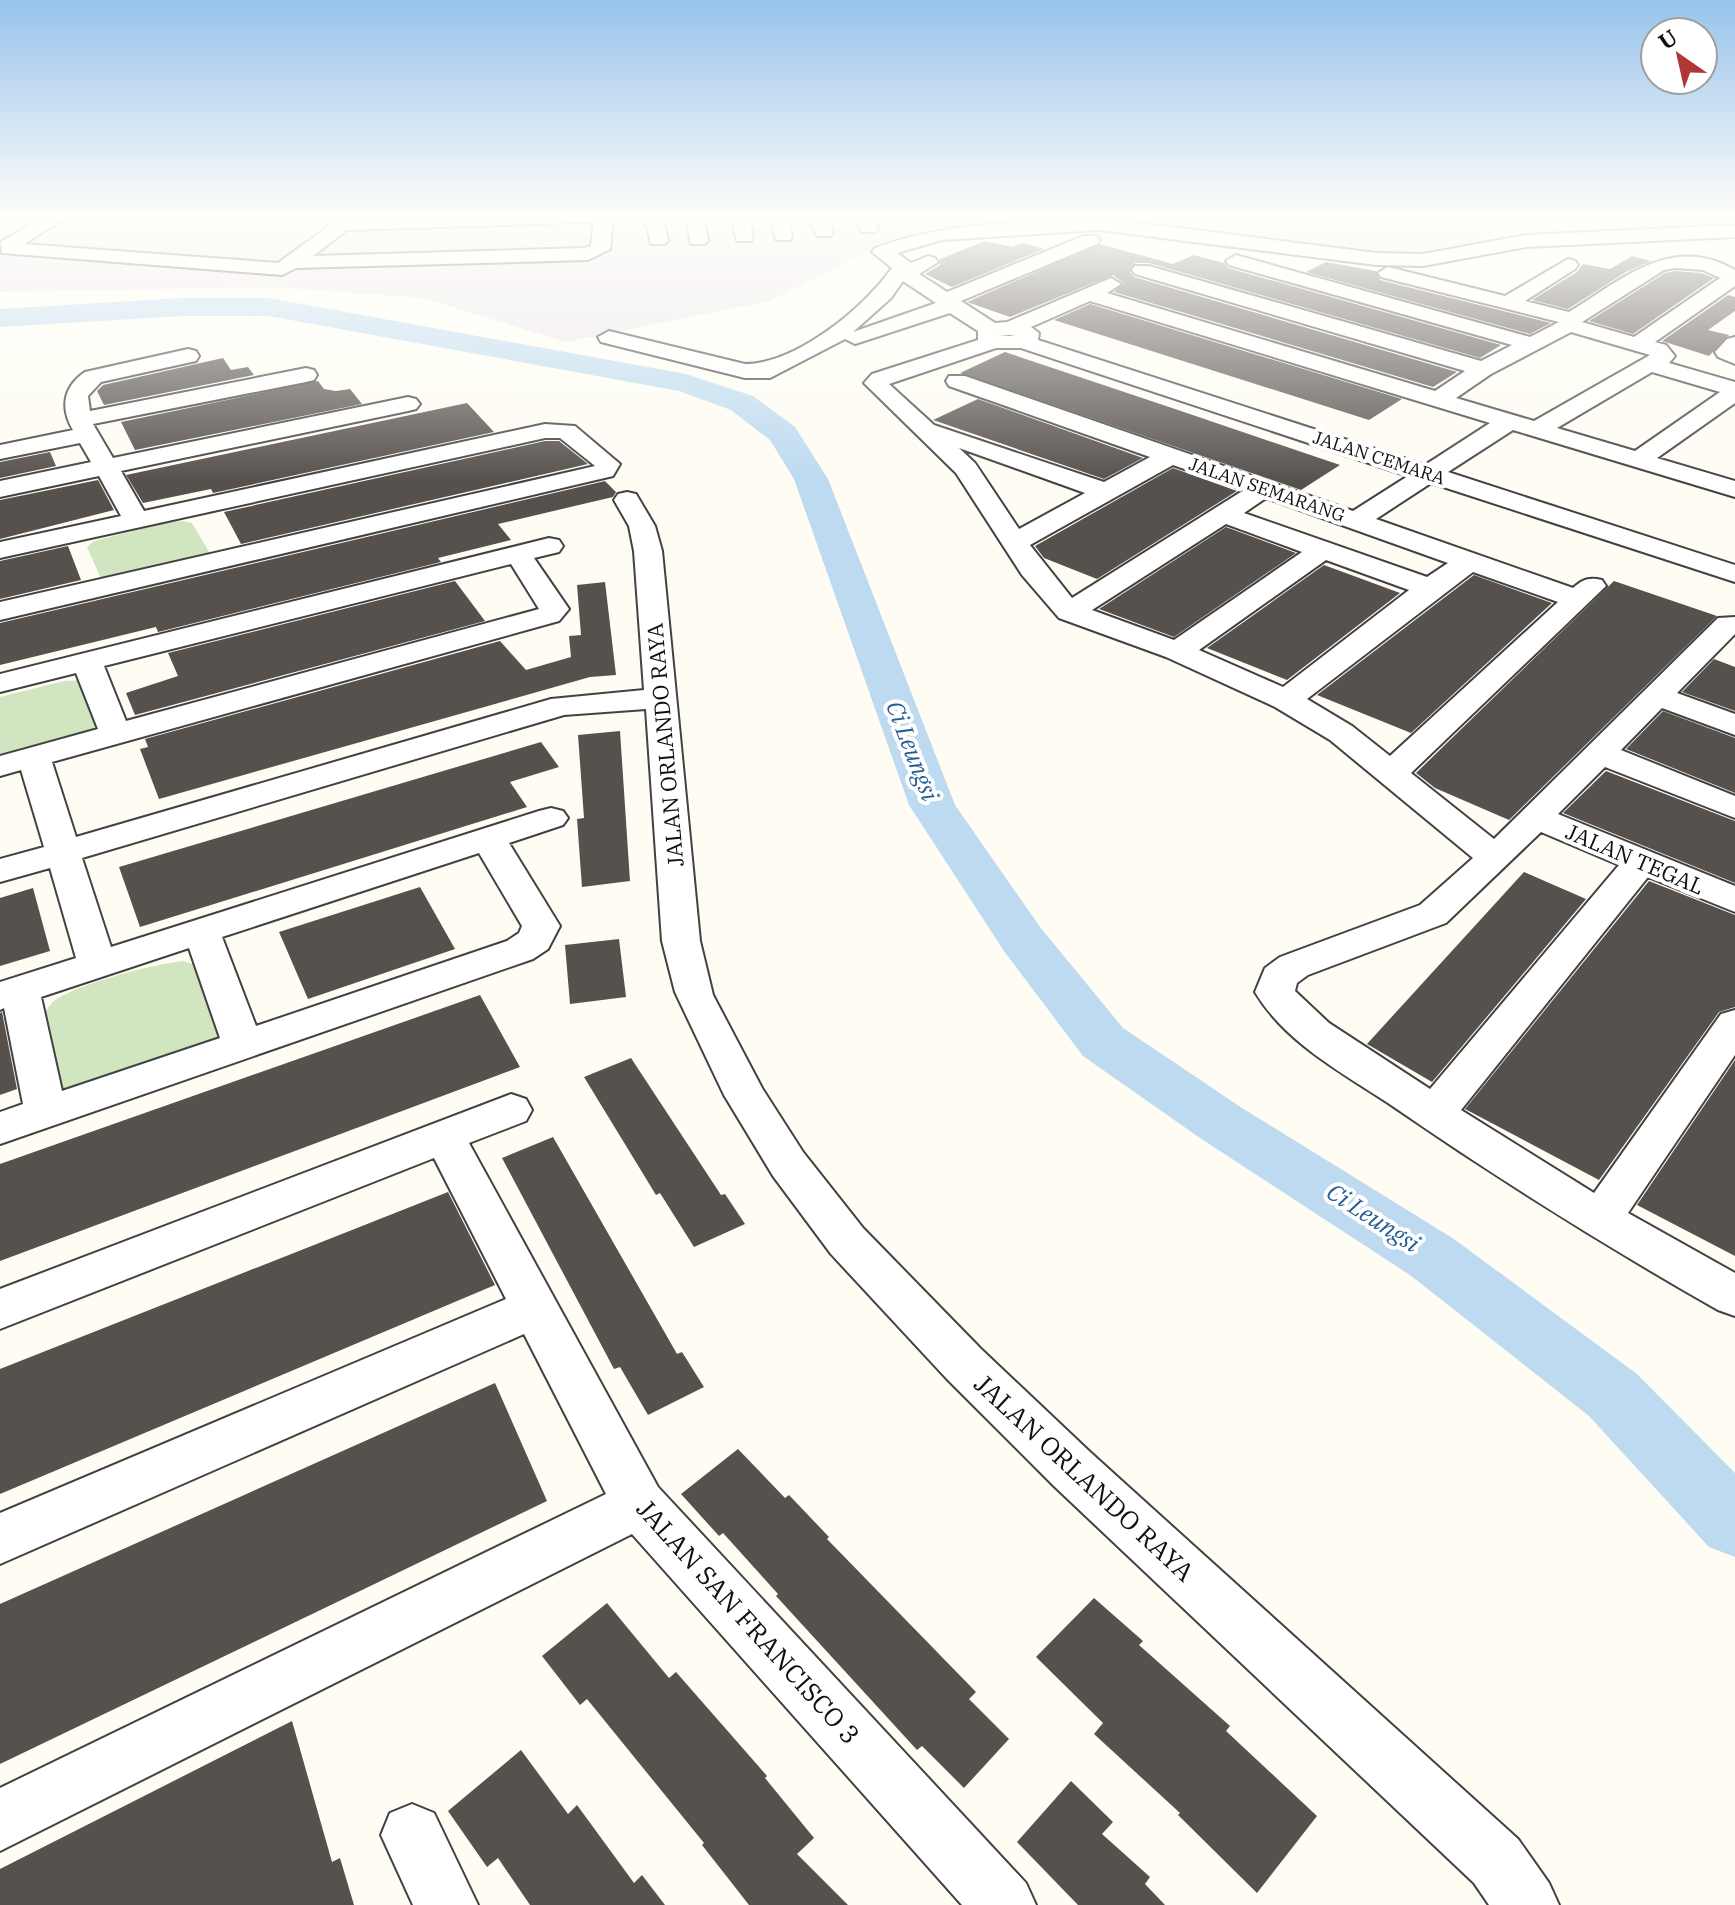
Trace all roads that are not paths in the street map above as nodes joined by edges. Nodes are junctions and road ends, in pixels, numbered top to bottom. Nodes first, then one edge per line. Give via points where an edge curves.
1 (872, 304) edge
2 (944, 304) edge
3 (952, 304) edge
4 (1068, 304) edge
5 (1121, 304) edge
6 (1259, 304) edge
7 (1391, 304) edge
8 (1511, 304) edge
9 (1598, 304) edge
10 (1703, 304) edge
11 (1570, 322) junction
12 (1005, 335) junction
13 (609, 337) dead end
14 (855, 338) dead end
15 (1532, 344) junction
16 (1735, 344) edge
17 (1644, 354) junction
18 (188, 356) dead end
19 (1735, 357) edge
20 (1483, 369) junction
21 (306, 375) dead end
22 (957, 381) dead end
23 (1735, 390) edge
24 (992, 393) junction
25 (1437, 400) junction
26 (408, 404) dead end
27 (934, 417) junction
28 (1496, 418) junction
29 (82, 427) junction
30 (1537, 429) junction
31 (0, 452) edge
32 (1171, 456) junction
33 (1638, 460) junction
34 (104, 468) junction
35 (1417, 470) junction
36 (0, 489) edge
37 (1735, 489) edge
38 (1262, 490) junction
39 (1108, 492) junction
40 (627, 500) dead end
41 (202, 504) junction
42 (1222, 514) junction
43 (1345, 517) junction
44 (136, 519) junction
45 (72, 534) junction
46 (1016, 541) junction
47 (549, 546) dead end
48 (0, 550) edge
49 (1323, 550) junction
50 (518, 554) junction
51 (230, 557) junction
52 (1470, 561) junction
53 (1735, 574) edge
54 (95, 588) junction
55 (1430, 588) junction
56 (0, 611) edge
57 (1069, 612) junction
58 (1724, 640) edge
59 (1177, 651) junction
60 (87, 662) junction
61 (0, 683) edge
62 (1657, 696) junction
63 (661, 698) junction
64 (1286, 700) junction
65 (1735, 725) edge
66 (116, 735) junction
67 (1600, 753) junction
68 (17, 762) edge
69 (1392, 772) junction
70 (1735, 808) edge
71 (1535, 817) junction
72 (551, 818) dead end
73 (488, 838) junction
74 (64, 853) junction
75 (1495, 858) junction
76 (1641, 862) junction
77 (0, 871) edge
78 (1735, 900) edge
79 (201, 930) junction
80 (97, 964) junction
81 (10, 993) edge
82 (1735, 1024) edge
83 (243, 1046) junction
84 (511, 1110) dead end
85 (46, 1112) junction
86 (1434, 1113) junction
87 (0, 1128) edge
88 (445, 1138) junction
89 (1599, 1220) junction
90 (1735, 1296) edge
91 (535, 1308) junction
92 (0, 1309) edge
93 (639, 1504) junction
94 (0, 1539) edge
95 (0, 1820) edge
96 (412, 1835) dead end
97 (446, 1905) edge
98 (1004, 1905) edge
99 (1527, 1905) edge

1 - 13 street via 837,334 770,371 745,371
2 - 14 street
3 - 12 street, JALAN CEMARA
4 - 12 street
5 - 25 street
6 - 20 street
7 - 15 street
8 - 11 street
9 - 11 street
10 - 17 street
11 - 15 street
11 - 17 street
12 - 27 street via 877,381 876,386
12 - 35 street, JALAN CEMARA
15 - 20 street
16 - 19 street via 1726,352
17 - 23 street
17 - 30 street
18 - 29 street via 93,377 76,396
20 - 25 street
21 - 29 street
22 - 24 street, JALAN SEMARANG
23 - 33 street
24 - 27 street
24 - 32 street, JALAN SEMARANG
25 - 28 street
26 - 34 street
27 - 39 street
27 - 46 street
28 - 30 street
28 - 35 street
29 - 31 street
29 - 34 street
30 - 33 street
32 - 38 street, JALAN SEMARANG
32 - 39 street
33 - 37 street
34 - 36 street
34 - 44 street
35 - 43 street
35 - 53 street, JALAN CEMARA
38 - 42 street
38 - 43 street, JALAN SEMARANG
39 - 46 street
40 - 63 street, JALAN ORLANDO RAYA via 648,551
41 - 44 street
41 - 51 street
41 - 51 street via 552,430 566,431 608,464 604,471
42 - 49 street
42 - 57 street
43 - 52 street, JALAN SEMARANG
44 - 45 street
45 - 48 street
45 - 54 street
46 - 57 street
47 - 50 street
49 - 55 street
49 - 59 street
50 - 60 street
50 - 66 street via 555,609 549,615
51 - 54 street
52 - 55 street
52 - 69 street, JALAN SEMARANG via 1587,591
54 - 56 street
55 - 64 street
57 - 59 street
58 - 62 street
59 - 64 street
60 - 61 street
60 - 66 street
62 - 65 street
62 - 67 street
63 - 74 street via 562,706
63 - 99 street, JALAN ORLANDO RAYA via 681,941 697,998 745,1095 788,1164 847,1241 964,1364 1496,1861
64 - 69 street
66 - 68 street
67 - 70 street
67 - 71 street
68 - 74 street
69 - 75 street
71 - 75 street
71 - 76 street, JALAN TEGAL
72 - 73 street
73 - 79 street
73 - 83 street via 541,926 535,940 520,950
74 - 77 street
74 - 80 street
75 - 86 street via 1433,914 1294,966 1279,977 1275,992 1308,1026
76 - 78 street, JALAN TEGAL
76 - 86 street
79 - 80 street
79 - 83 street
80 - 81 street
81 - 85 street
82 - 89 street
83 - 85 street
84 - 88 street
85 - 87 street
86 - 89 street
88 - 91 street, JALAN SAN FRANCISCO 3
88 - 92 street
89 - 90 street
91 - 93 street, JALAN SAN FRANCISCO 3
91 - 94 street
93 - 95 street
93 - 98 street, JALAN SAN FRANCISCO 3
96 - 97 street

